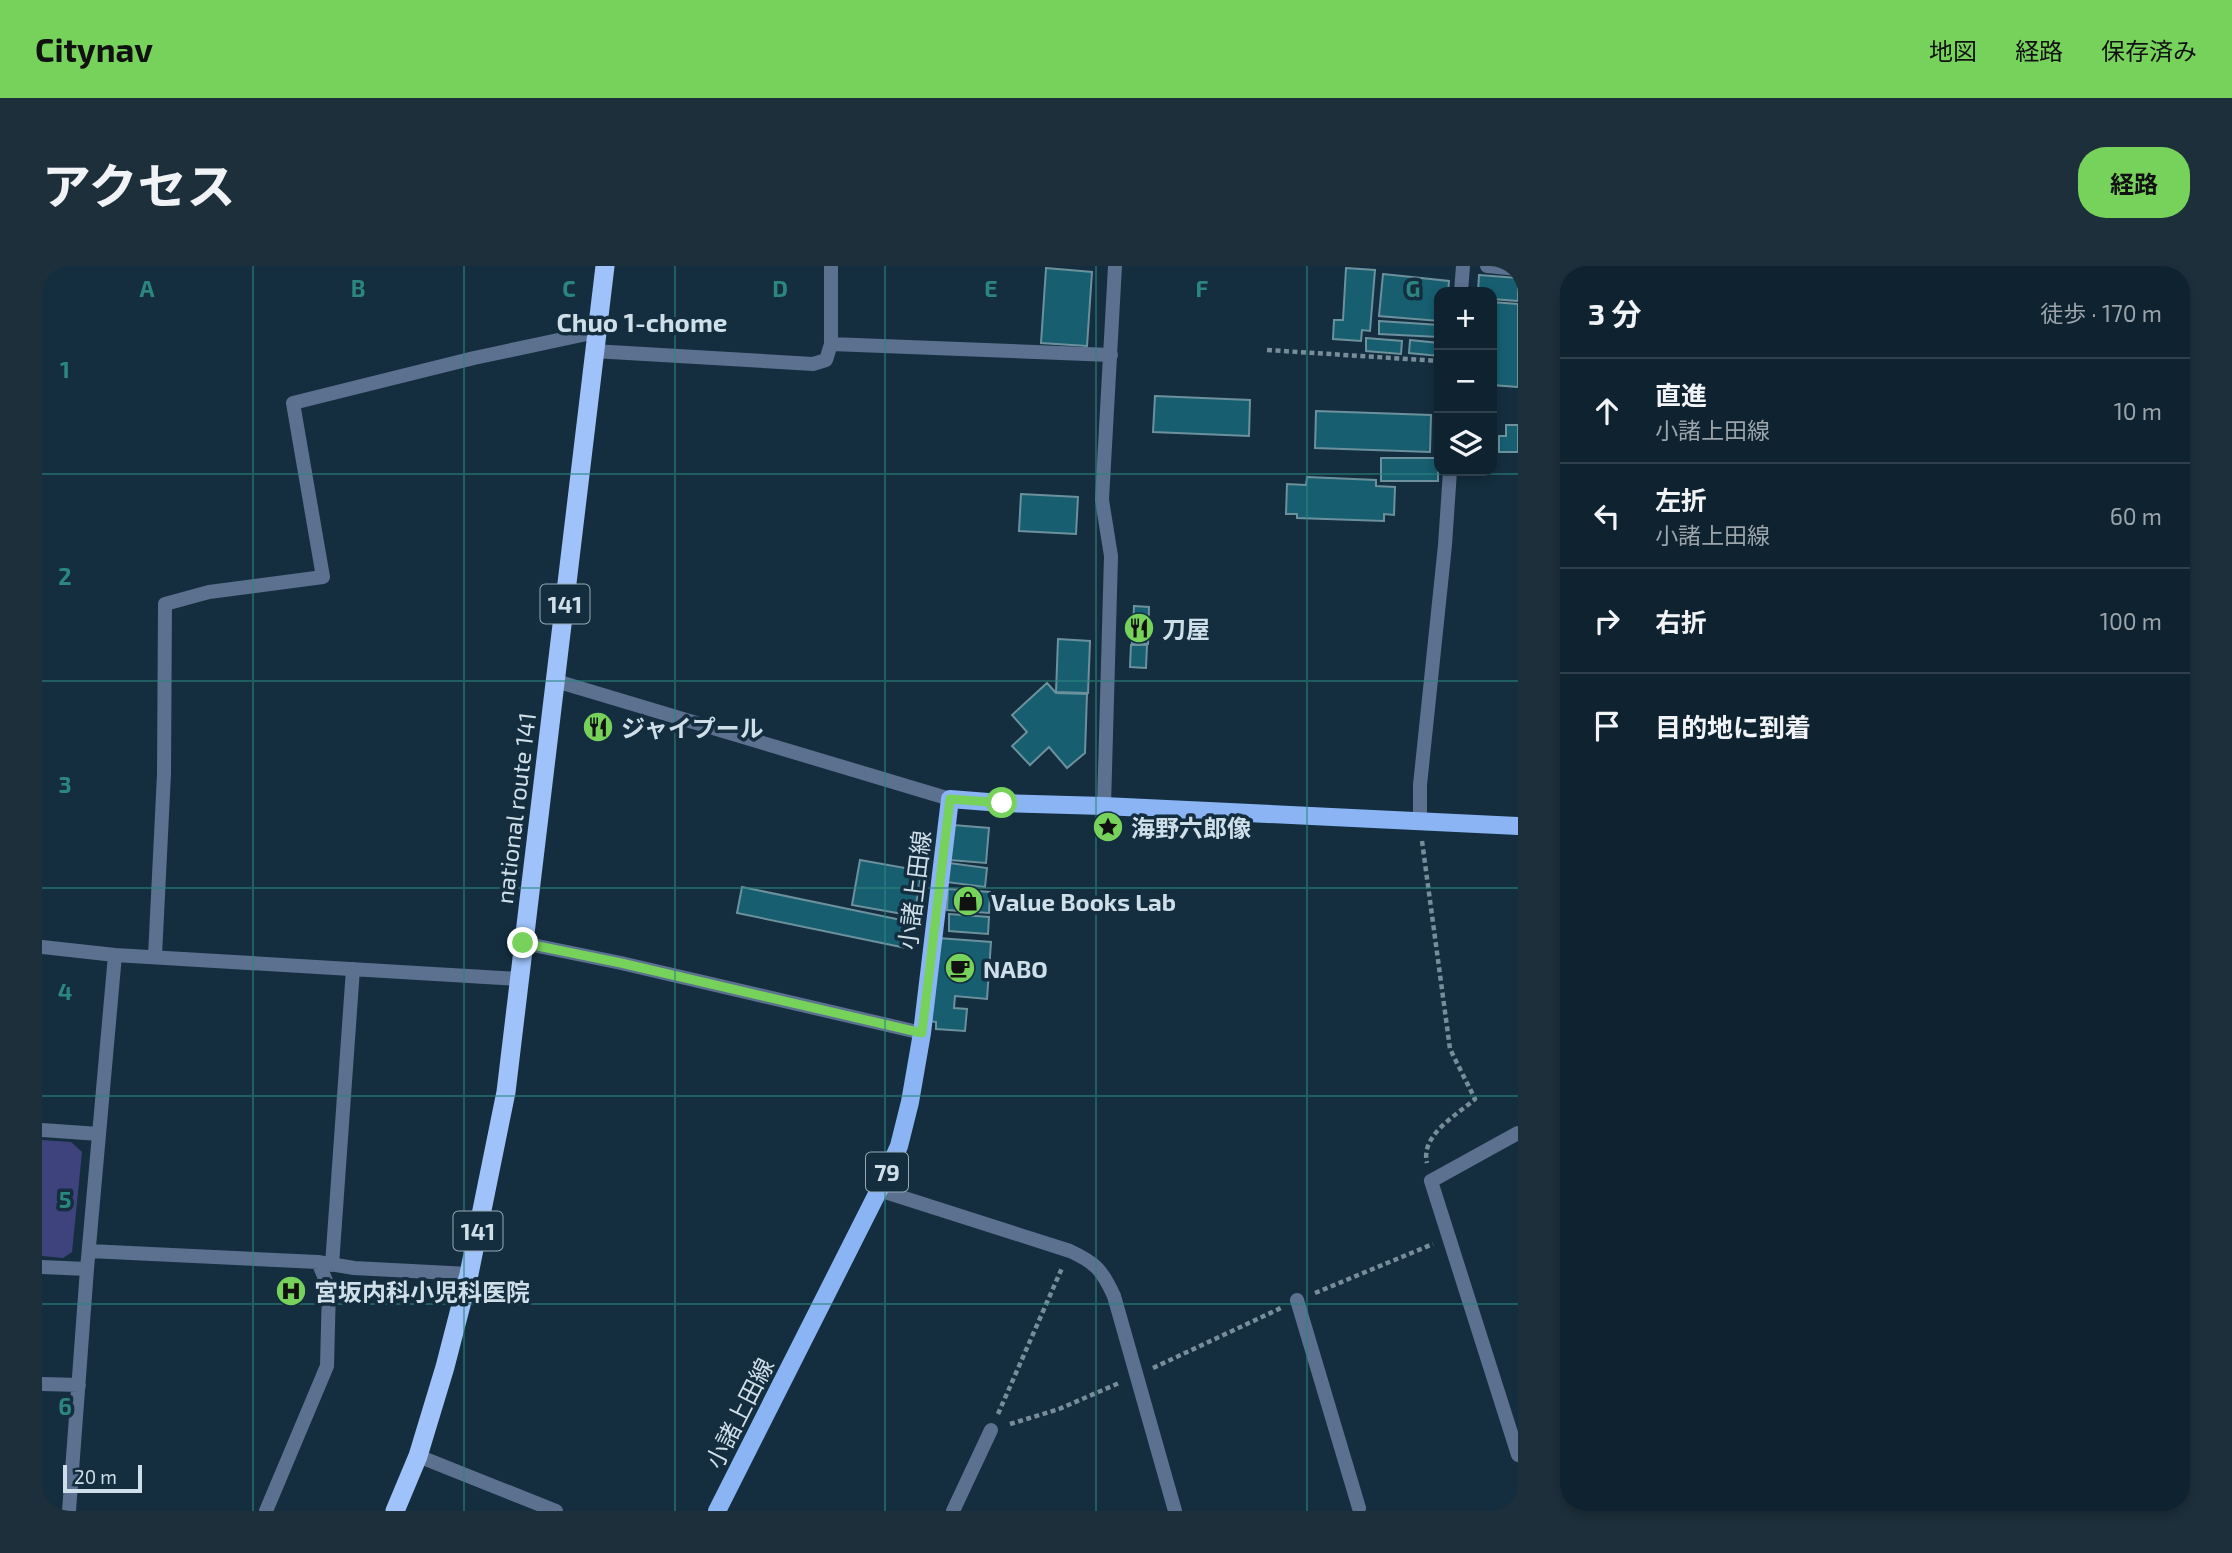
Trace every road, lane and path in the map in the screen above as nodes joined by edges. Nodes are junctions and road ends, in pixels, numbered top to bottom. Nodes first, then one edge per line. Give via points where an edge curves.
1 (605, 266) edge
2 (831, 266) edge
3 (1115, 266) edge
4 (1463, 266) edge
5 (1487, 266) edge
6 (1518, 269) edge
7 (1461, 287) edge
8 (596, 332) junction
9 (831, 344) junction
10 (1267, 350) dead end
11 (593, 351) junction
12 (1111, 355) junction
13 (1434, 361) edge
14 (1450, 476) edge
15 (556, 681) junction
16 (950, 799) junction
17 (1104, 806) junction
18 (1420, 822) junction
19 (1518, 827) edge
20 (523, 943) junction
21 (42, 947) edge
22 (115, 955) junction
23 (155, 956) junction
24 (352, 970) junction
25 (519, 979) junction
26 (922, 1033) junction
27 (42, 1130) edge
28 (1518, 1133) edge
29 (99, 1135) junction
30 (1431, 1181) junction
31 (879, 1190) junction
32 (89, 1251) junction
33 (1070, 1251) junction
34 (325, 1264) junction
35 (42, 1267) edge
36 (87, 1269) junction
37 (469, 1274) junction
38 (1297, 1300) dead end
39 (1137, 1376) junction
40 (42, 1384) edge
41 (79, 1385) junction
42 (991, 1430) junction
43 (1518, 1455) edge
44 (418, 1456) junction
45 (1359, 1508) dead end
46 (69, 1511) edge
47 (266, 1511) edge
48 (395, 1511) edge
49 (556, 1511) edge
50 (717, 1511) edge
51 (953, 1511) edge
52 (1175, 1511) edge

1 - 8 highway, national route 141 / 141
2 - 9 street
3 - 12 street
4 - 7 street
5 - 6 street
8 - 11 highway, national route 141 / 141
8 - 23 street via 293,403 323,577 209,592 165,604
9 - 11 street via 826,360 813,364
9 - 12 street
10 - 13 path
11 - 15 highway, national route 141 / 141
12 - 17 street via 1102,500 1111,556
14 - 18 street
15 - 16 street
15 - 20 highway, national route 141 / 141
16 - 17 main road, 小諸上田線
16 - 26 main road, 小諸上田線 / 79
17 - 18 main road, 小諸上田線
18 - 19 main road, 小諸上田線
18 - 30 path via 1450,1049 1475,1099 1426,1146
20 - 25 highway, national route 141 / 141
20 - 26 street
21 - 22 street
22 - 23 street
22 - 29 street
23 - 24 street
24 - 25 street
24 - 34 street
25 - 37 highway, national route 141 / 141 via 506,1092
26 - 31 main road, 小諸上田線 / 79 via 899,1146
27 - 29 street
28 - 30 street
29 - 32 street
30 - 43 street
31 - 33 street
31 - 50 main road, 小諸上田線 / 79
32 - 34 street
32 - 36 street
33 - 39 street via 1091,1261 1105,1275
33 - 42 path
34 - 37 street
34 - 47 street via 327,1366
35 - 36 street
36 - 41 street
37 - 44 highway, national route 141 / 141
38 - 45 street
39 - 42 path via 1059,1409
39 - 52 street
40 - 41 street
41 - 46 street
42 - 51 street
44 - 48 highway, national route 141 / 141
44 - 49 street

